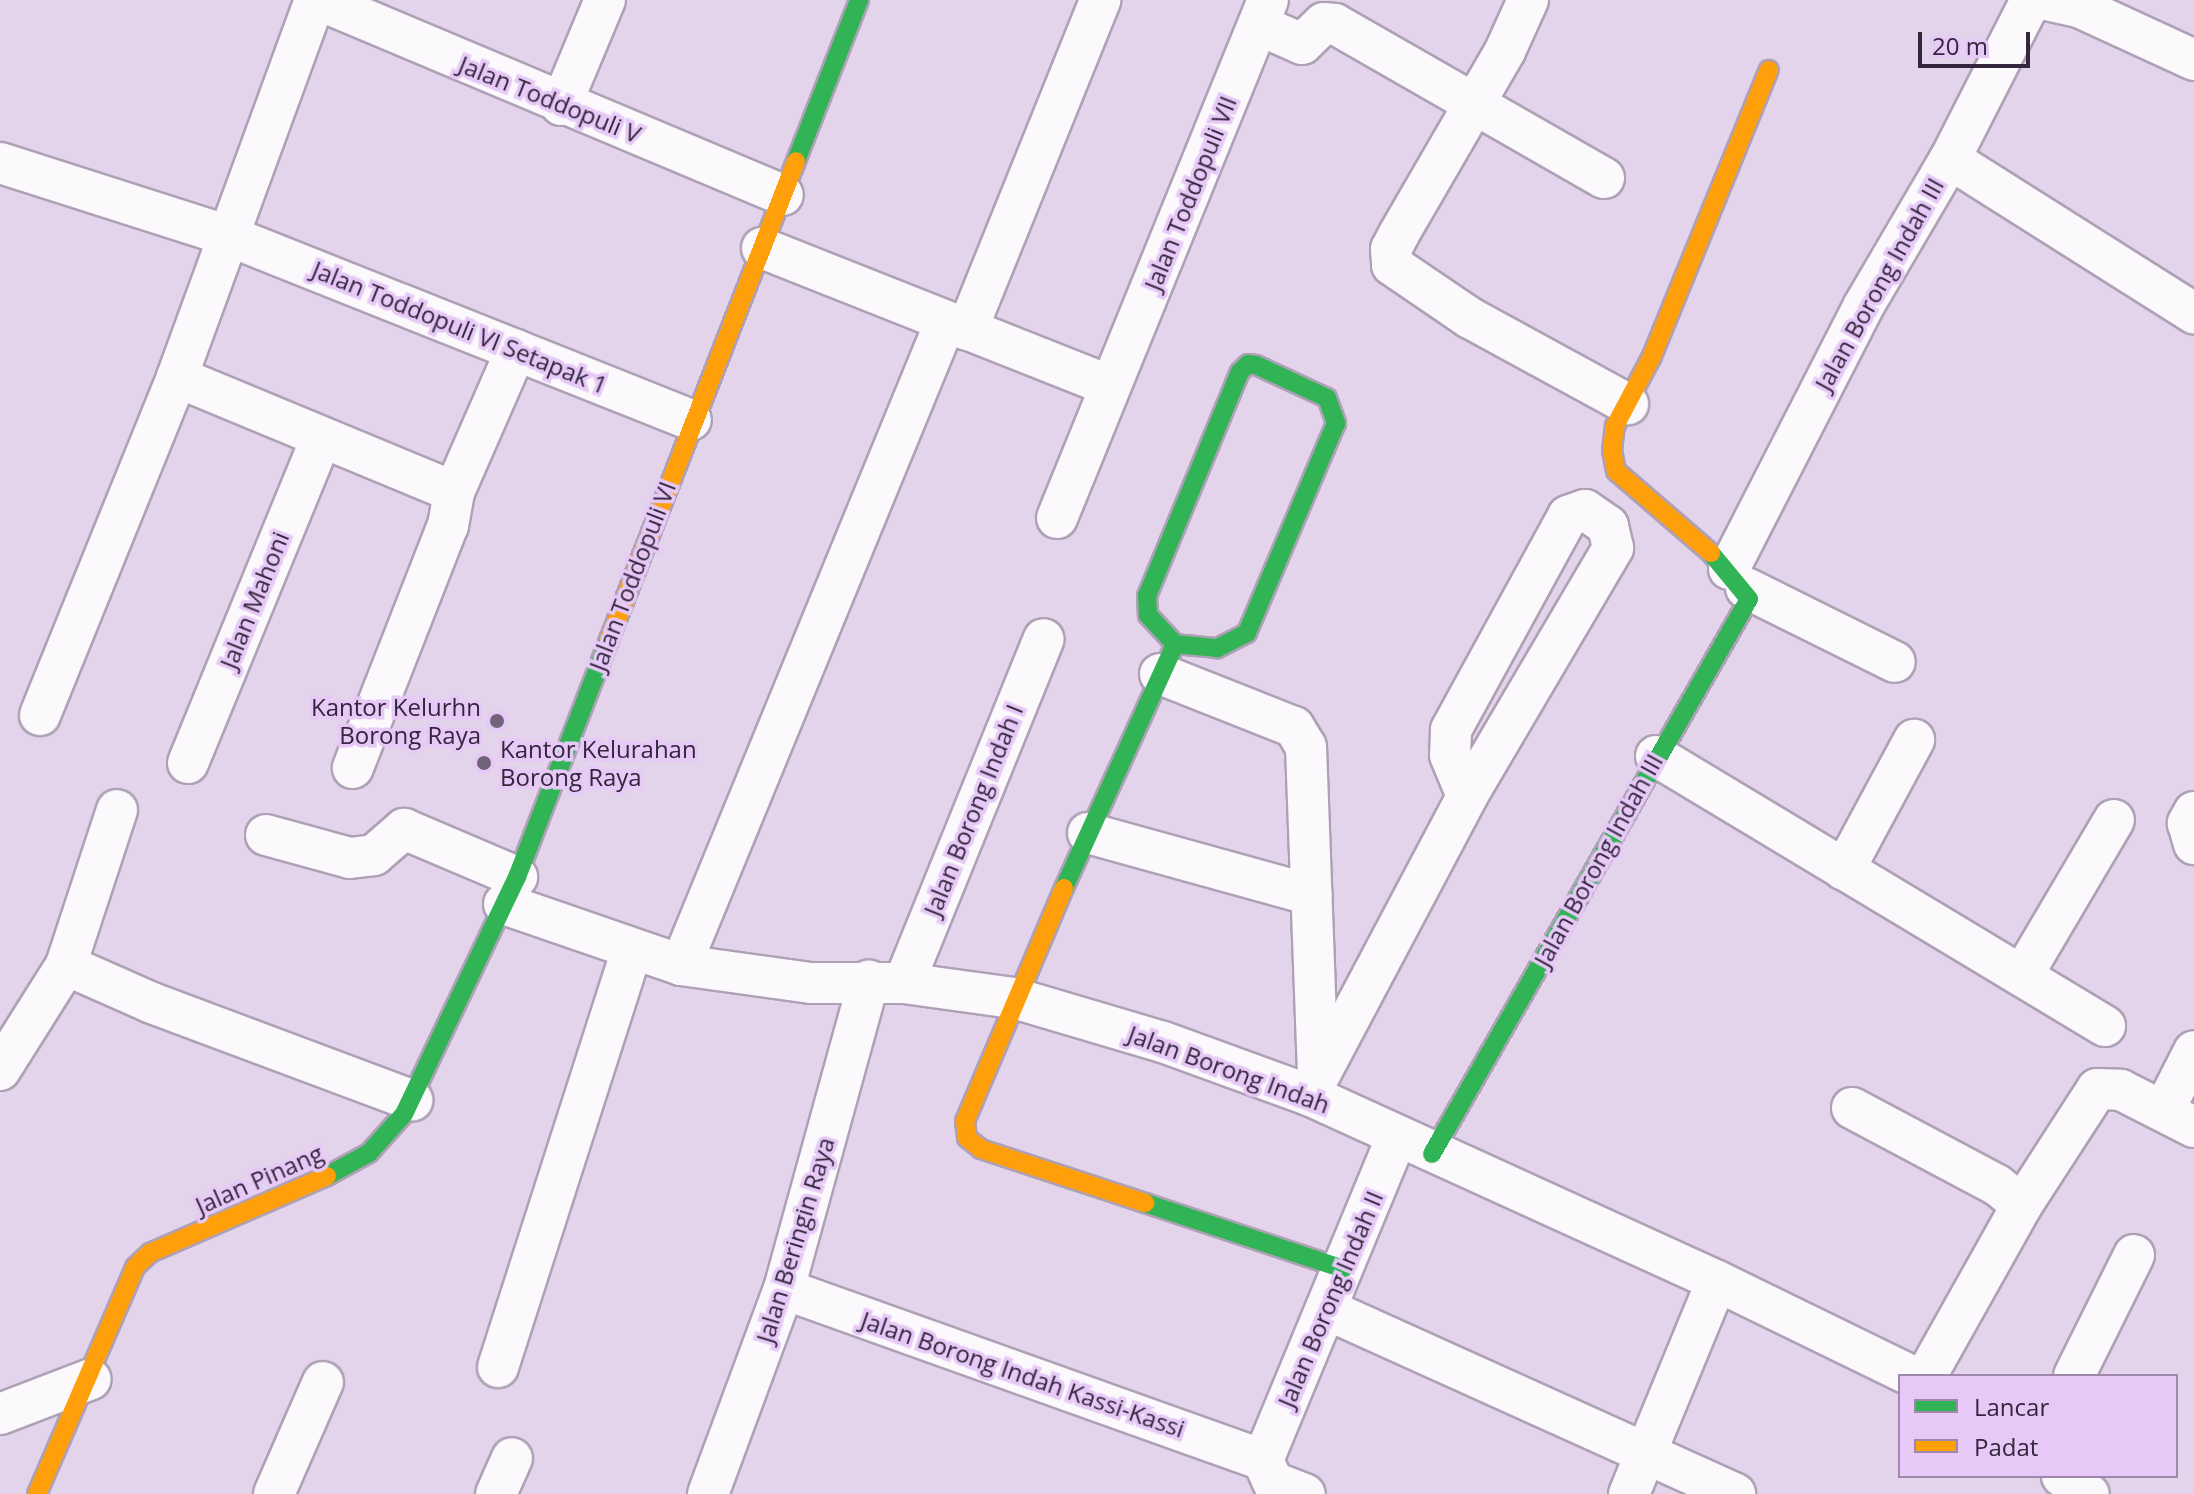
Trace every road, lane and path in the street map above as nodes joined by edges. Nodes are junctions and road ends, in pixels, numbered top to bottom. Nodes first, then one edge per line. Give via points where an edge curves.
1 (317, 0) edge
2 (605, 0) edge
3 (859, 0) edge
4 (1100, 0) edge
5 (1528, 0) edge
6 (2031, 0) edge
7 (2069, 2) edge
8 (1264, 13) edge
9 (2194, 60) edge
10 (1769, 70) dead end
11 (1472, 101) junction
12 (561, 105) junction
13 (1950, 159) junction
14 (0, 163) edge
15 (1604, 178) dead end
16 (783, 195) junction
17 (229, 236) junction
18 (762, 248) junction
19 (2194, 313) edge
20 (956, 326) junction
21 (516, 350) junction
22 (177, 377) junction
23 (1110, 386) junction
24 (1628, 404) junction
25 (691, 420) junction
26 (321, 438) junction
27 (454, 492) junction
28 (1057, 518) dead end
29 (1737, 578) junction
30 (1044, 639) dead end
31 (1167, 659) junction
32 (1895, 662) dead end
33 (40, 715) dead end
34 (1914, 740) dead end
35 (1656, 756) junction
36 (188, 763) dead end
37 (353, 768) dead end
38 (1467, 796) junction
39 (117, 810) dead end
40 (2194, 812) edge
41 (2114, 820) dead end
42 (1088, 833) junction
43 (266, 835) dead end
44 (2194, 844) edge
45 (1844, 870) junction
46 (511, 890) junction
47 (1312, 895) junction
48 (632, 950) junction
49 (66, 965) junction
50 (681, 965) junction
51 (2022, 976) junction
52 (886, 982) junction
53 (1014, 998) junction
54 (2105, 1026) dead end
55 (2194, 1051) edge
56 (0, 1070) edge
57 (1314, 1086) junction
58 (412, 1100) junction
59 (1852, 1108) dead end
60 (2179, 1118) edge
61 (1397, 1137) junction
62 (1432, 1154) junction
63 (2022, 1205) junction
64 (2134, 1255) dead end
65 (1343, 1269) junction
66 (1717, 1281) junction
67 (784, 1289) junction
68 (1326, 1309) junction
69 (498, 1367) dead end
70 (1908, 1374) edge
71 (1927, 1374) edge
72 (2075, 1374) edge
73 (91, 1379) junction
74 (323, 1382) dead end
75 (0, 1414) edge
76 (1647, 1450) junction
77 (512, 1458) dead end
78 (1263, 1460) junction
79 (2065, 1478) edge
80 (719, 1491) edge
81 (37, 1494) edge
82 (274, 1494) edge
83 (496, 1494) edge
84 (1305, 1494) edge
85 (1629, 1494) edge
86 (1735, 1494) edge
87 (2089, 1494) edge

1 - 12 street, Jalan Toddopuli V
1 - 17 street
2 - 12 street
3 - 16 street
4 - 20 street
5 - 11 street via 1505,51
6 - 13 street, Jalan Borong Indah III
7 - 9 street
8 - 11 street via 1302,44 1330,22
8 - 23 street, Jalan Toddopuli VII
10 - 24 street
11 - 15 street
11 - 24 street via 1395,242 1392,265 1470,318
12 - 16 street, Jalan Toddopuli V
13 - 19 street
13 - 29 street, Jalan Borong Indah III via 1863,307
14 - 17 street, Jalan Toddopuli VI Setapak 1
16 - 18 street, Jalan Toddopuli VI
17 - 21 street, Jalan Toddopuli VI Setapak 1
17 - 22 street
18 - 20 street
18 - 25 street, Jalan Toddopuli VI
20 - 23 street
20 - 50 street
21 - 25 street, Jalan Toddopuli VI Setapak 1
21 - 27 street
22 - 26 street
22 - 33 street
23 - 28 street
24 - 29 street via 1615,426 1616,471
25 - 46 street, Jalan Toddopuli VI
26 - 27 street
26 - 36 street, Jalan Mahoni
27 - 37 street via 448,525
29 - 32 street
29 - 35 street, Jalan Borong Indah III via 1745,609
30 - 52 street, Jalan Borong Indah I
31 - 31 street via 1217,648 1247,633 1336,423 1327,398 1256,365 1248,364 1240,372 1147,596 1148,615
31 - 42 street
31 - 47 street via 1294,727 1306,747 1310,773
34 - 45 street
35 - 45 street
35 - 62 street, Jalan Borong Indah III
38 - 38 street via 1450,755 1451,730 1568,516 1585,510 1615,537 1613,548
38 - 57 street
39 - 49 street
40 - 44 street via 2188,835
41 - 51 street
42 - 47 street
42 - 53 street
43 - 46 street, Jalan Borong Indah via 350,858 374,855 404,829
45 - 51 street
46 - 48 street, Jalan Borong Indah
46 - 58 street, Jalan Pinang
47 - 57 street
48 - 50 street, Jalan Borong Indah
48 - 69 street
49 - 56 street
49 - 58 street via 152,1003
50 - 52 street, Jalan Borong Indah via 811,983
51 - 54 street
52 - 53 street, Jalan Borong Indah
52 - 67 street, Jalan Beringin Raya
53 - 57 street, Jalan Borong Indah
53 - 65 street via 965,1121 967,1138 981,1149
55 - 60 street
57 - 61 street, Jalan Borong Indah
58 - 73 street, Jalan Pinang via 392,1132 369,1153 292,1195 150,1253 135,1267
59 - 63 street via 2008,1191
60 - 63 street via 2121,1090 2097,1089
61 - 62 street, Jalan Borong Indah
61 - 65 street, Jalan Borong Indah II
62 - 66 street, Jalan Borong Indah
63 - 71 street
64 - 72 street
65 - 68 street, Jalan Borong Indah II
66 - 70 street, Jalan Borong Indah
66 - 76 street
67 - 78 street, Jalan Borong Indah Kassi-Kassi
67 - 80 street, Jalan Beringin Raya
68 - 76 street
68 - 78 street, Jalan Borong Indah II
73 - 75 street
73 - 81 street, Jalan Pinang
74 - 82 street
76 - 85 street
76 - 86 street
77 - 83 street
78 - 84 street via 1273,1482
79 - 87 street

